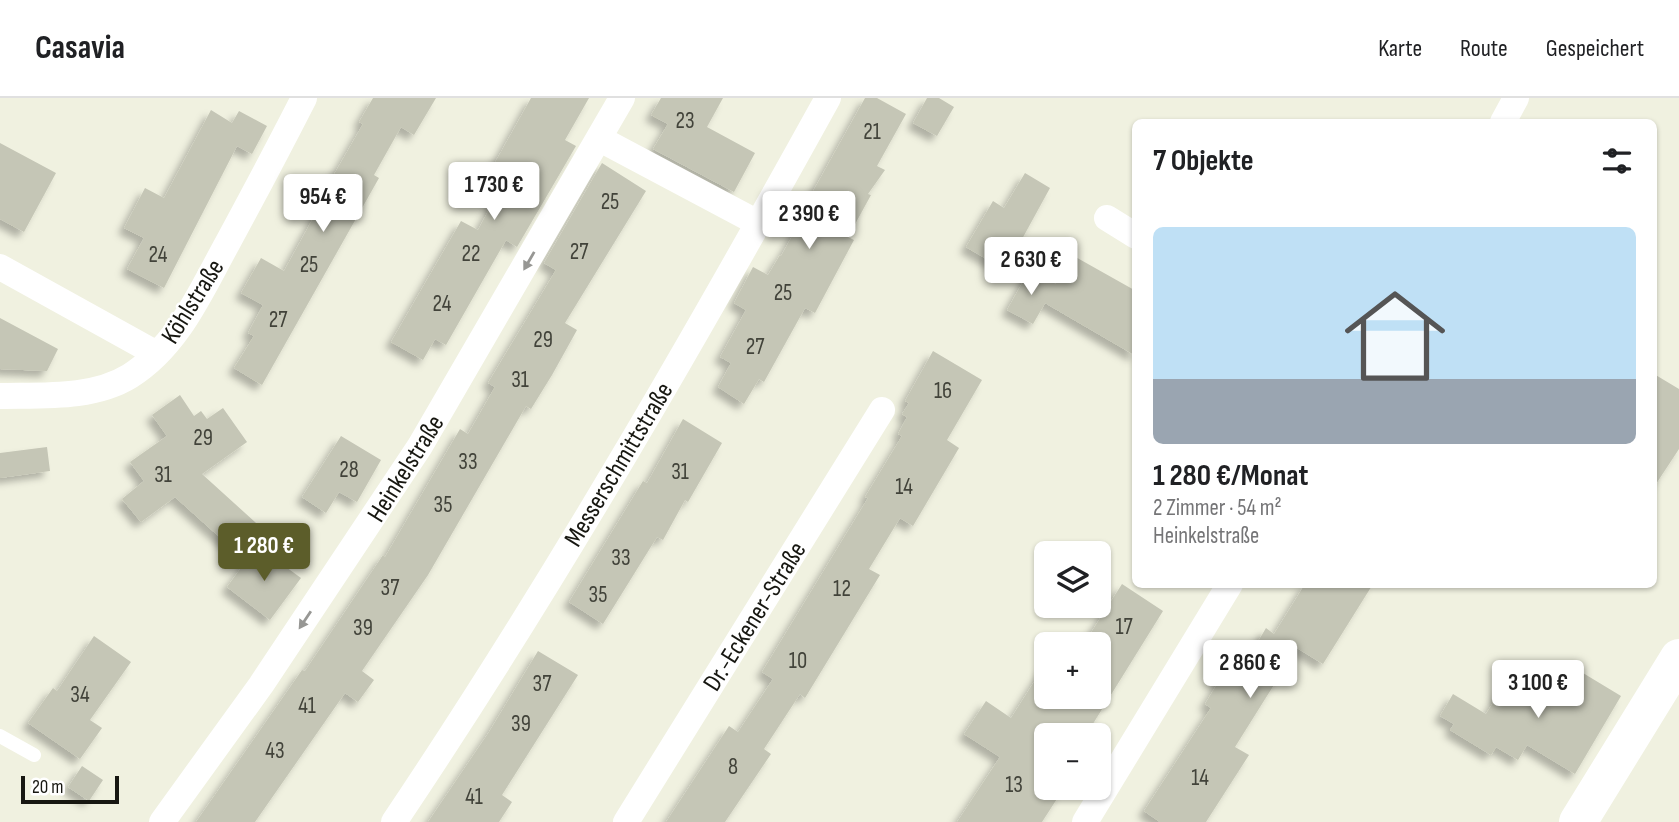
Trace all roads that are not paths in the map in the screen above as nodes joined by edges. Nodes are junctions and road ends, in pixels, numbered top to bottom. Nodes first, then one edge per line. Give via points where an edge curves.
1 (304, 98) edge
2 (622, 98) edge
3 (828, 98) edge
4 (1516, 98) edge
5 (1505, 119) edge
6 (600, 139) junction
7 (1107, 218) dead end
8 (758, 223) junction
9 (1132, 234) edge
10 (0, 267) edge
11 (158, 354) junction
12 (0, 396) edge
13 (882, 410) dead end
14 (1228, 588) edge
15 (1679, 658) edge
16 (0, 736) edge
17 (34, 755) dead end
18 (162, 822) edge
19 (394, 822) edge
20 (626, 822) edge
21 (1085, 822) edge
22 (1578, 822) edge

1 - 11 street, Köhlstraße via 189,313
2 - 6 street, Heinkelstraße
3 - 8 street, Messerschmittstraße
4 - 5 street
6 - 8 street
6 -> 18 street, Heinkelstraße via 420,446 269,673
7 - 9 street
8 - 19 street, Messerschmittstraße via 624,457
10 - 11 street
11 - 12 street, Köhlstraße via 129,377 95,390
13 - 20 street, Dr.-Eckener-Straße
14 - 21 street
15 - 22 main road
16 - 17 lane

